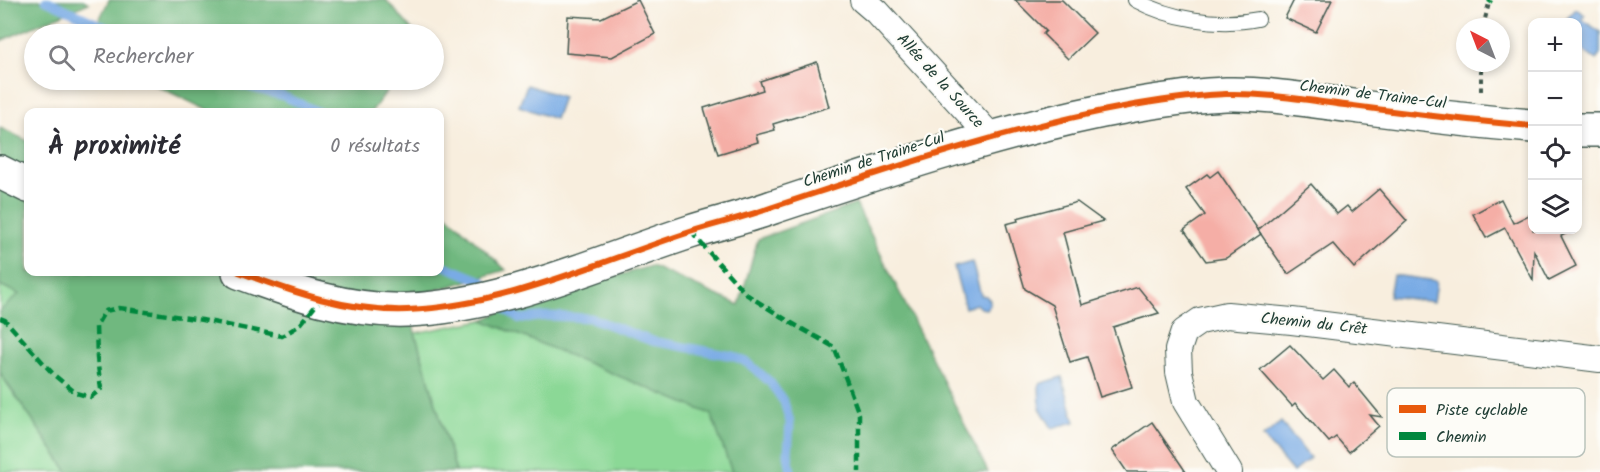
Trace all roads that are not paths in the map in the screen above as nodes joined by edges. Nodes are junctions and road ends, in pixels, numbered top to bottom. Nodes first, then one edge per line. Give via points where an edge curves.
1 (863, 0) edge
2 (1135, 0) edge
3 (1258, 19) dead end
4 (1528, 126) edge
5 (1582, 130) edge
6 (1600, 130) edge
7 (991, 137) junction
8 (0, 172) edge
9 (24, 184) edge
10 (249, 276) edge
11 (1600, 359) edge
12 (1229, 472) edge

1 - 7 street, Allée de la Source
2 - 3 lane via 1172,15 1214,21
4 - 7 street, Chemin de Traine-Cul via 1269,95 1229,94 1130,106
5 - 6 street
7 - 10 street, Chemin de Traine-Cul via 524,289 459,305 406,310 367,308 283,289
8 - 9 street
11 - 12 street, Chemin du Crêt via 1292,321 1227,315 1200,321 1184,333 1178,350 1179,372 1186,402

